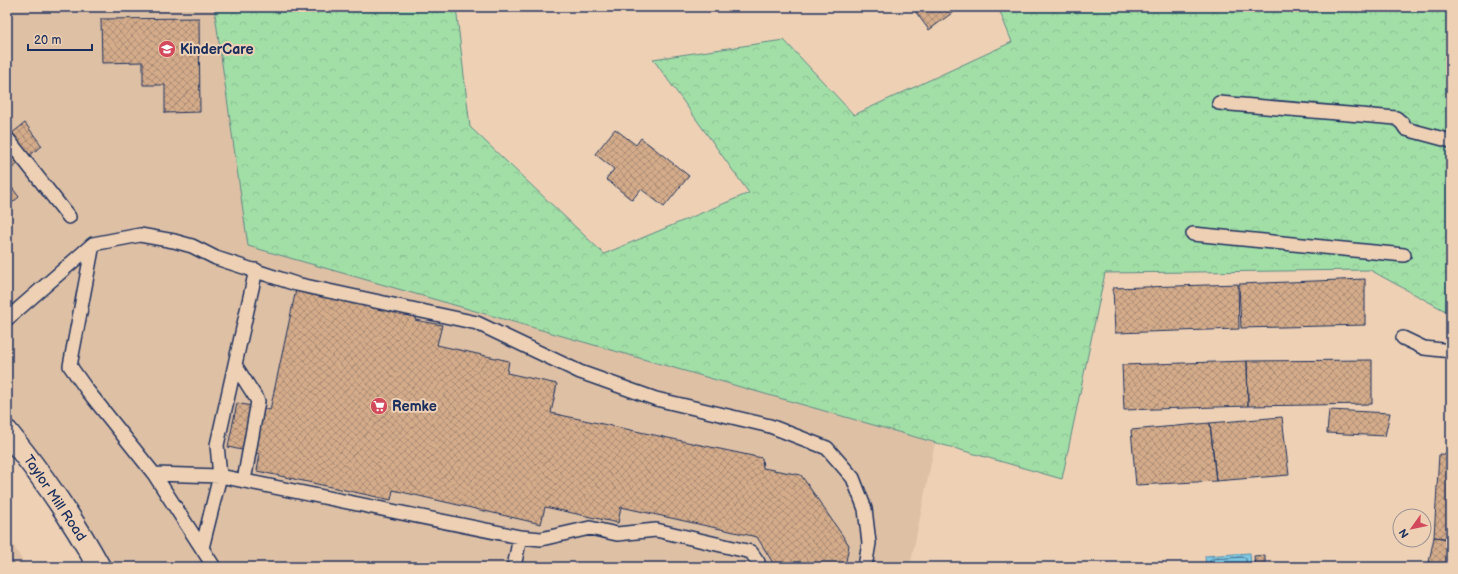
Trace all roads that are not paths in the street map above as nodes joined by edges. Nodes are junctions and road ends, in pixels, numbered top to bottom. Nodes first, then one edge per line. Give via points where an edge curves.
1 (1219, 103) dead end
2 (7, 138) edge
3 (1451, 141) edge
4 (69, 217) dead end
5 (1193, 234) dead end
6 (93, 244) junction
7 (1404, 255) dead end
8 (256, 270) junction
9 (7, 319) edge
10 (1403, 338) dead end
11 (1451, 351) edge
12 (235, 365) junction
13 (7, 432) edge
14 (154, 474) junction
15 (220, 476) junction
16 (244, 481) junction
17 (520, 537) junction
18 (202, 548) junction
19 (99, 567) edge
20 (214, 567) edge
21 (514, 567) edge
22 (757, 567) edge
23 (865, 567) edge

1 - 3 lane via 1396,118 1406,129
2 - 4 lane
5 - 7 lane
6 - 8 lane via 140,235 180,242 216,258
6 - 9 lane
6 - 14 lane via 70,366 86,390
8 - 12 lane
8 - 23 lane via 296,284 477,323 580,372 656,399 770,426 827,448 852,478 865,509 869,542
10 - 11 lane via 1424,348
12 - 15 lane via 217,445
12 - 16 lane via 258,401
13 - 19 street, Taylor Mill Road via 67,512
14 - 15 lane
14 - 18 lane
15 - 16 lane
15 - 18 lane
16 - 17 lane
17 - 21 lane
17 - 22 lane via 540,539 590,528 617,534 656,530 751,552 758,562
18 - 20 lane

